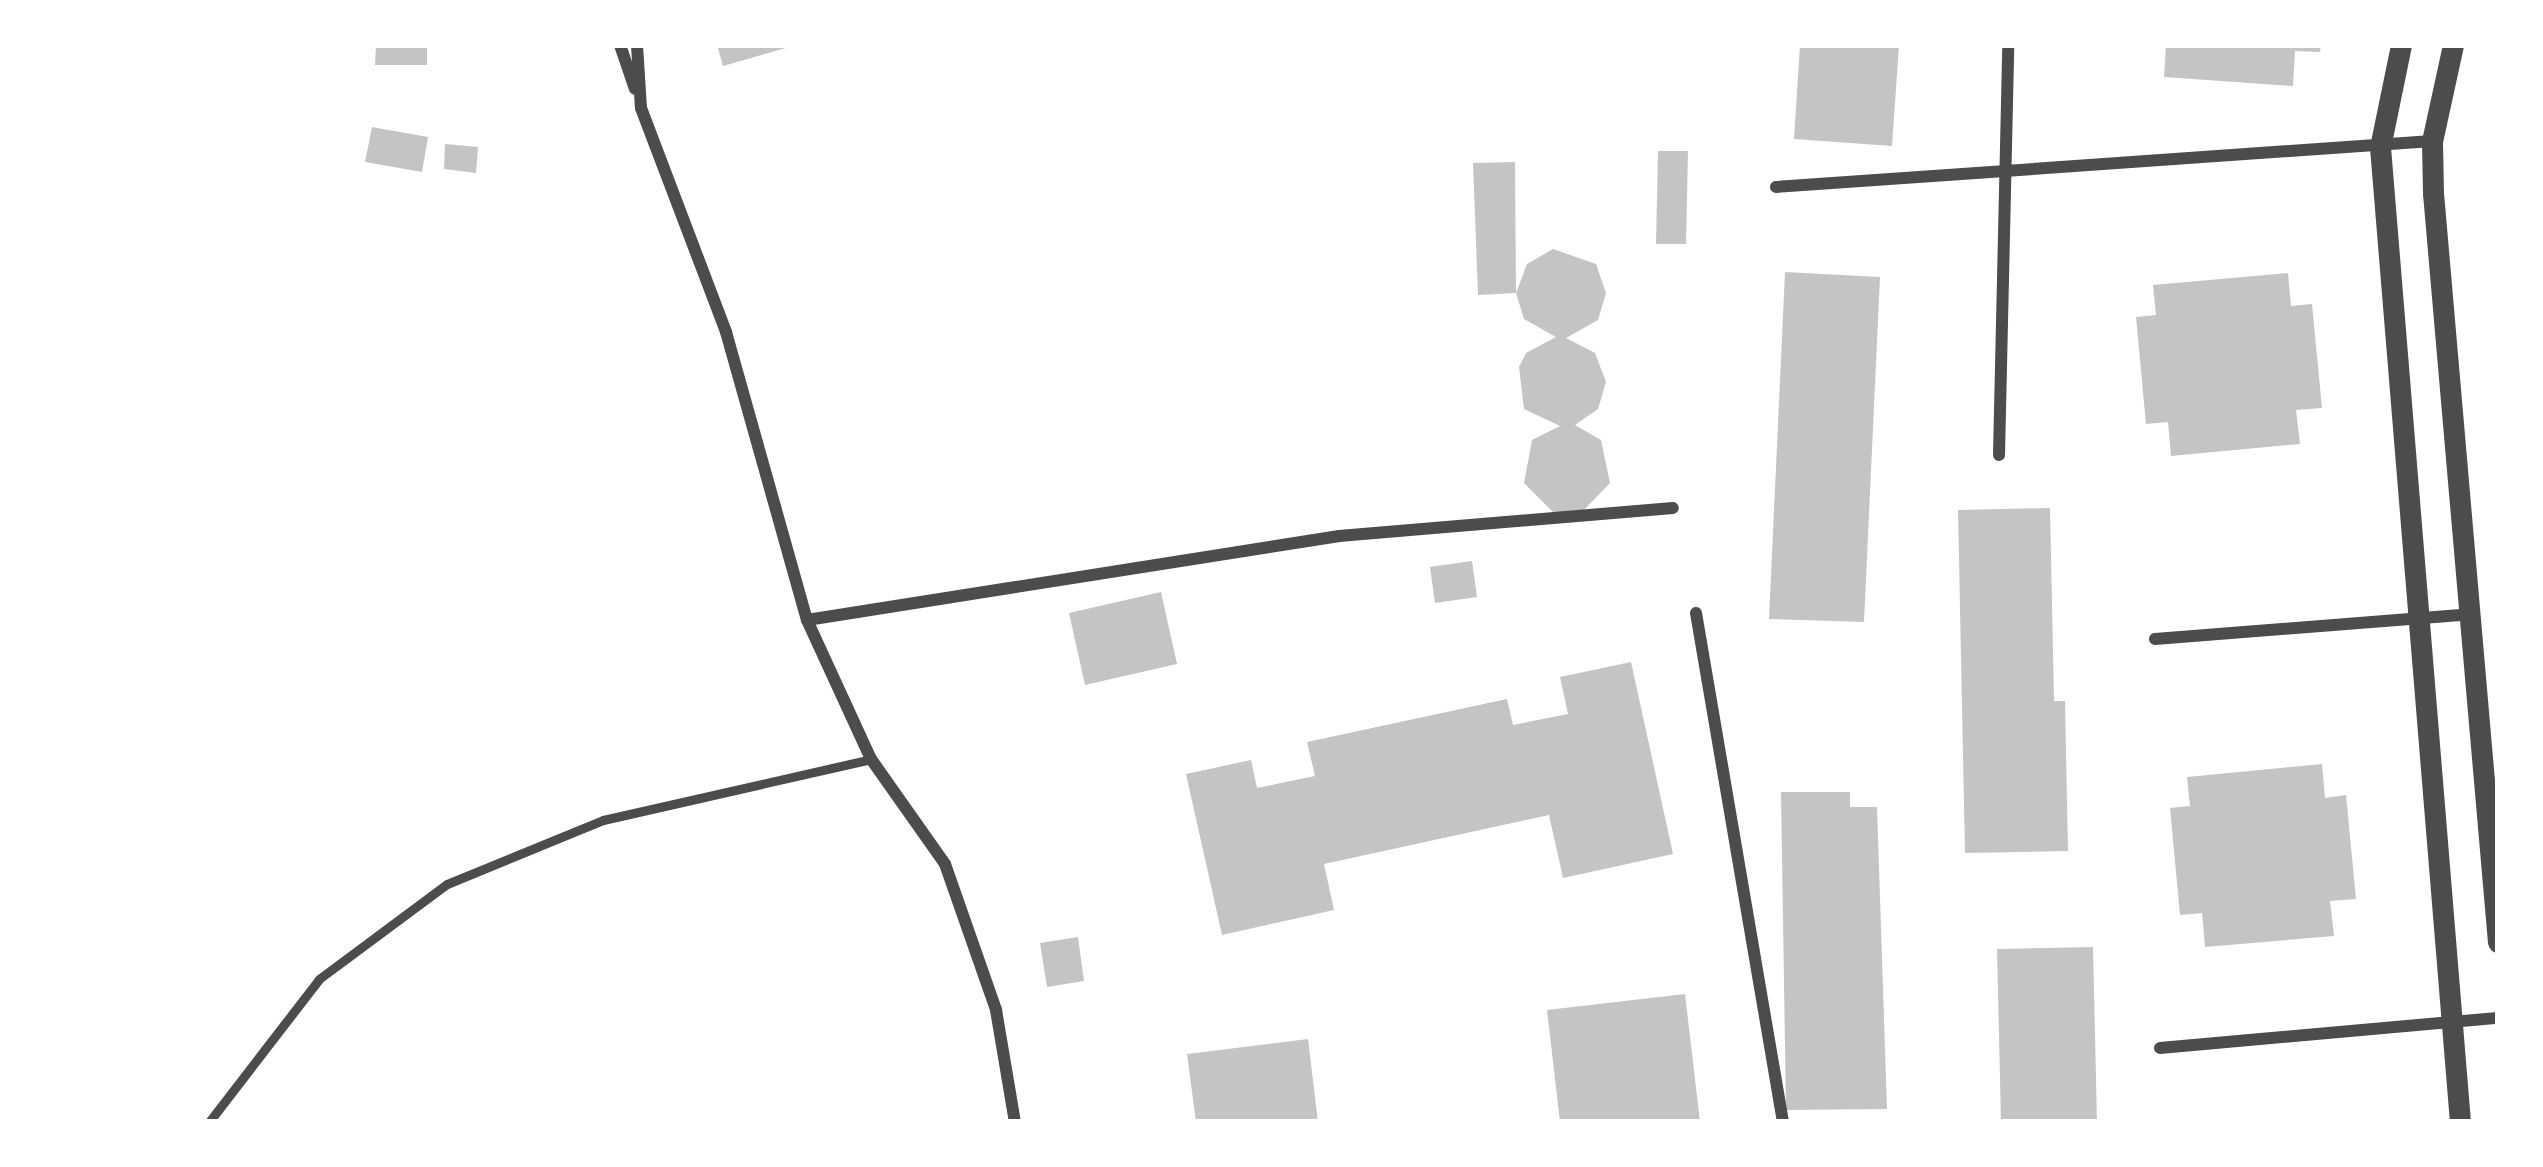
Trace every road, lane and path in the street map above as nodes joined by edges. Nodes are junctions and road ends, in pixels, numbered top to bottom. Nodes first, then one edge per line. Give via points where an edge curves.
1 (620, 45) edge
2 (637, 45) edge
3 (2008, 45) edge
4 (2401, 45) edge
5 (2453, 45) edge
6 (641, 108) junction
7 (2432, 141) junction
8 (2380, 147) junction
9 (2006, 170) junction
10 (1776, 187) dead end
11 (1999, 454) dead end
12 (1673, 508) dead end
13 (1696, 613) dead end
14 (2419, 614) junction
15 (2470, 614) junction
16 (807, 620) junction
17 (2156, 639) dead end
18 (871, 759) junction
19 (2498, 942) edge
20 (2498, 1018) edge
21 (2453, 1020) junction
22 (2160, 1048) dead end
23 (209, 1122) edge
24 (1015, 1122) edge
25 (1783, 1122) edge
26 (2460, 1122) edge

1 - 6 street
2 - 6 street
3 - 9 street
4 - 8 street
5 - 7 street
6 - 16 street via 726,332
7 - 8 street
7 - 15 street
8 - 9 street
8 - 14 street
9 - 10 street
9 - 11 street
12 - 16 street via 1339,536
13 - 25 street
14 - 15 street
14 - 17 street
14 - 21 street
15 - 19 street
16 - 18 street
18 - 23 lane via 603,820 447,884 319,979
18 - 24 street via 945,863 974,935
20 - 21 street
21 - 22 street
21 - 26 street

